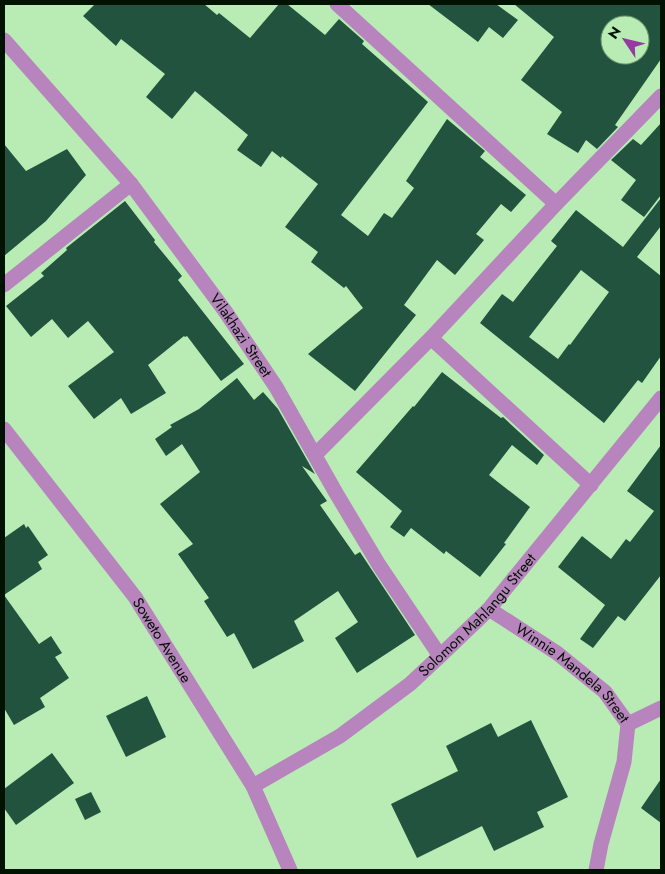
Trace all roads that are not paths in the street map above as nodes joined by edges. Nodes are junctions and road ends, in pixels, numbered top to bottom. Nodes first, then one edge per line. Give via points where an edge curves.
1 (337, 4) edge
2 (4, 40) edge
3 (661, 96) edge
4 (131, 184) junction
5 (556, 204) junction
6 (4, 285) edge
7 (431, 338) junction
8 (661, 398) edge
9 (4, 429) edge
10 (316, 455) junction
11 (591, 485) junction
12 (488, 609) junction
13 (440, 656) junction
14 (661, 708) edge
15 (628, 724) junction
16 (253, 786) junction
17 (290, 870) edge
18 (596, 870) edge

1 - 5 street
2 - 4 street, Vilakhazi Street
3 - 5 street
4 - 6 street
4 - 10 street, Vilakhazi Street via 261,364
5 - 7 street
7 - 10 street
7 - 11 street
8 - 11 street, Solomon Mahlangu Street
9 - 16 street, Soweto Avenue via 135,597
10 - 13 street, Vilakhazi Street via 379,565
11 - 12 street, Solomon Mahlangu Street
12 - 13 street, Solomon Mahlangu Street
12 - 15 street, Winnie Mandela Street via 557,652 605,692
13 - 16 street, Solomon Mahlangu Street via 410,684 340,736
14 - 15 street
15 - 18 street, Winnie Mandela Street via 624,762
16 - 17 street, Soweto Avenue

